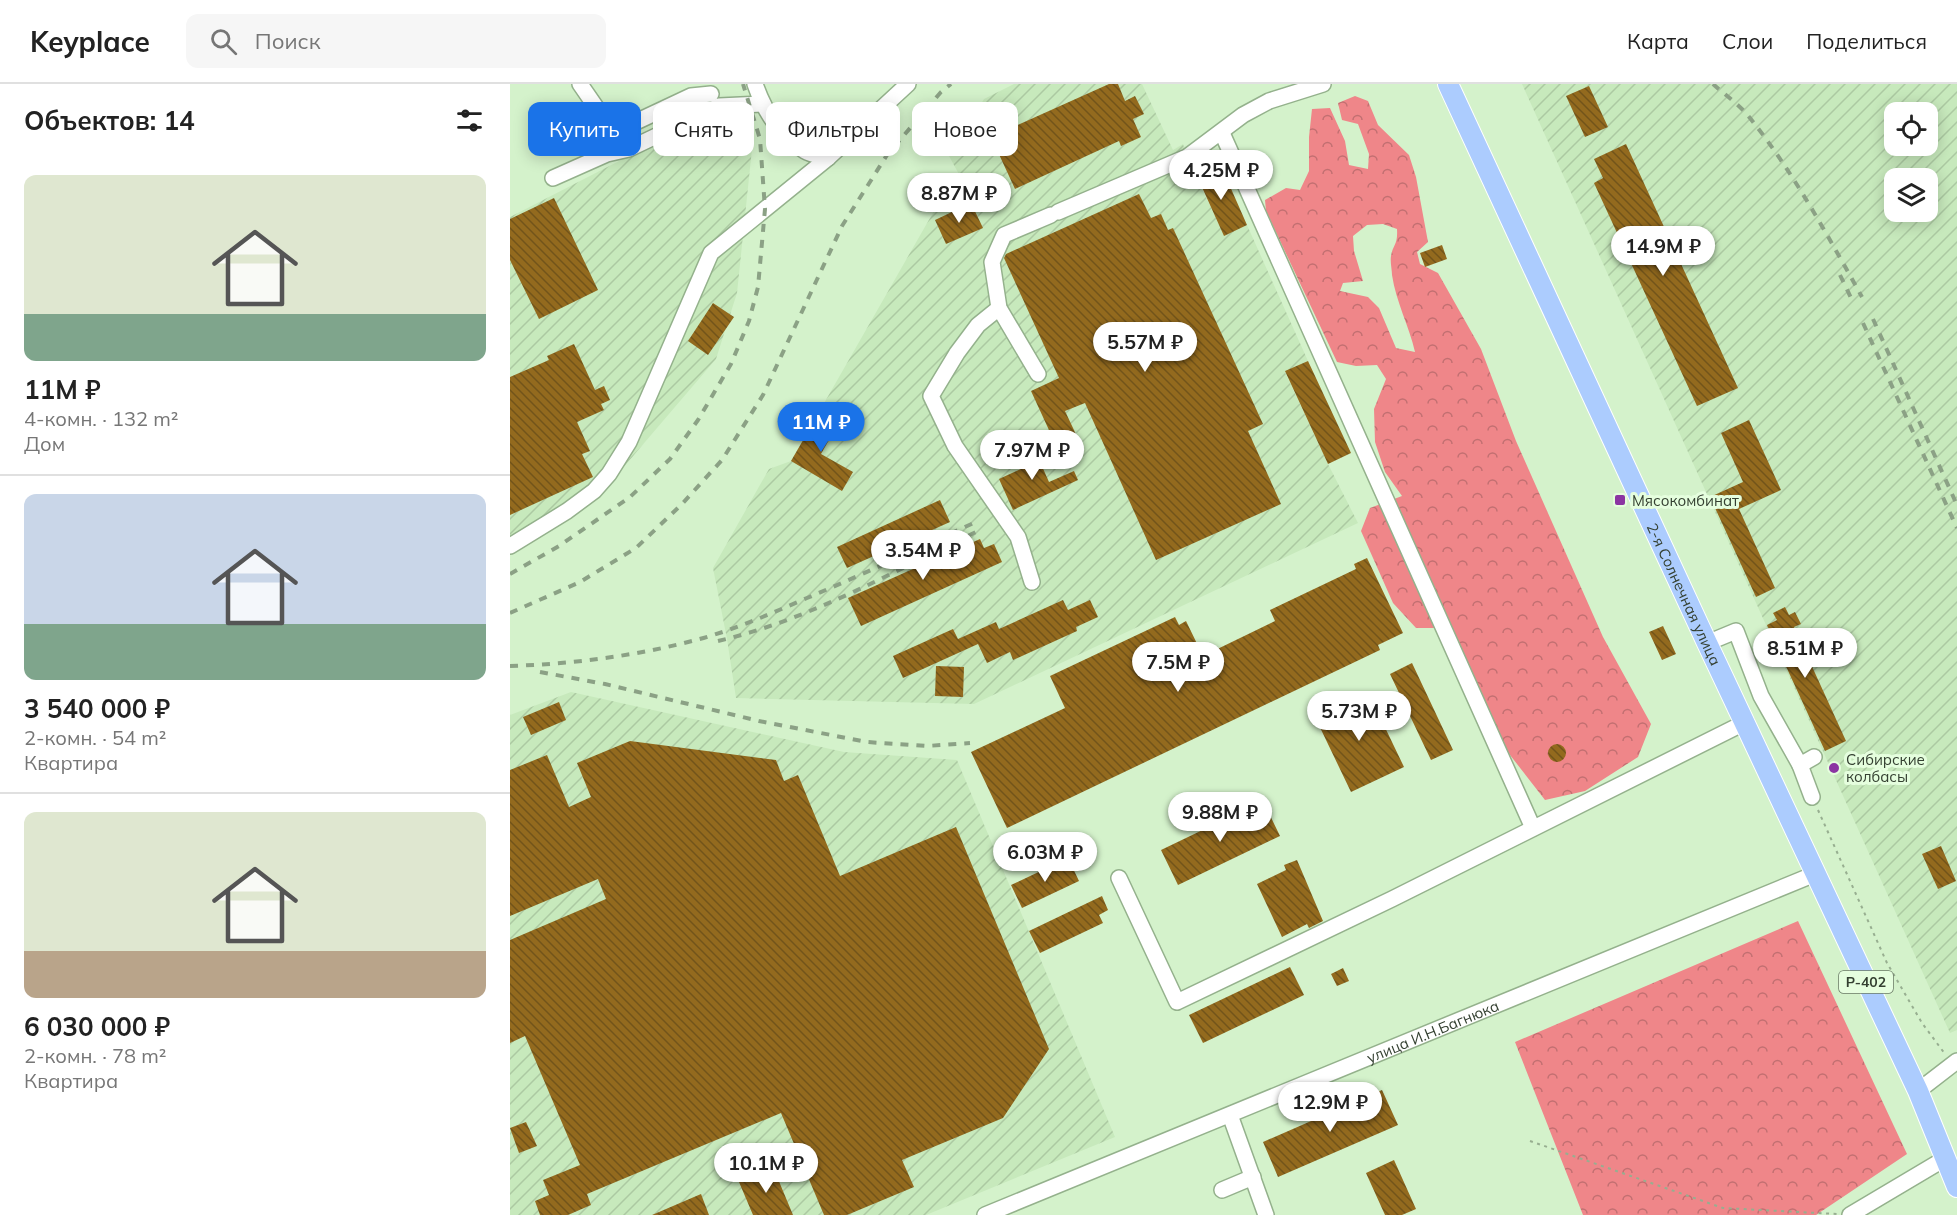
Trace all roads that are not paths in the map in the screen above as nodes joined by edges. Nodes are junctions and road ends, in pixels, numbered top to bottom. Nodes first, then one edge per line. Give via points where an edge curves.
1 (580, 84) edge
2 (755, 84) edge
3 (908, 84) edge
4 (1323, 84) edge
5 (1448, 84) edge
6 (711, 95) edge
7 (762, 105) junction
8 (1222, 133) junction
9 (828, 158) junction
10 (553, 178) dead end
11 (999, 308) junction
12 (1038, 374) dead end
13 (510, 546) edge
14 (1032, 582) dead end
15 (1707, 643) junction
16 (1746, 722) junction
17 (1814, 757) dead end
18 (1800, 765) junction
19 (1812, 796) road end
20 (1533, 828) junction
21 (1815, 874) junction
22 (1119, 878) dead end
23 (1955, 1063) edge
24 (1918, 1091) junction
25 (1230, 1116) junction
26 (1952, 1162) edge
27 (1252, 1177) junction
28 (1957, 1187) edge
29 (1222, 1190) dead end
30 (985, 1215) edge
31 (1266, 1215) edge
32 (1850, 1215) edge

1 - 6 street via 609,126 623,128 691,96
2 - 7 street
3 - 9 street
4 - 8 street via 1269,101 1243,115
5 - 15 main road, 2-я Солнечная улица / Р-402
6 - 7 street
6 - 10 street via 629,149 606,154
7 - 9 street via 791,140 806,151
8 - 11 street via 1187,157 1004,236 992,261
8 - 20 street
9 - 13 street via 711,253 629,442 609,474 594,491
11 - 12 street
11 - 14 street via 978,325 932,396 955,446 1018,537
15 - 16 main road, 2-я Солнечная улица / Р-402
15 - 18 street via 1736,631 1761,696
16 - 20 street
16 - 21 main road, 2-я Солнечная улица / Р-402
17 - 18 street
18 - 19 street
20 - 22 street via 1177,1002
21 - 24 main road, 2-я Солнечная улица / Р-402
21 - 25 street, улица И.Н.Багнюка
23 - 24 street
24 - 26 main road, 2-я Солнечная улица / Р-402
25 - 27 street
25 - 30 street, улица И.Н.Багнюка
26 - 28 main road, Р-402
26 - 32 street
27 - 29 street
27 - 31 street

